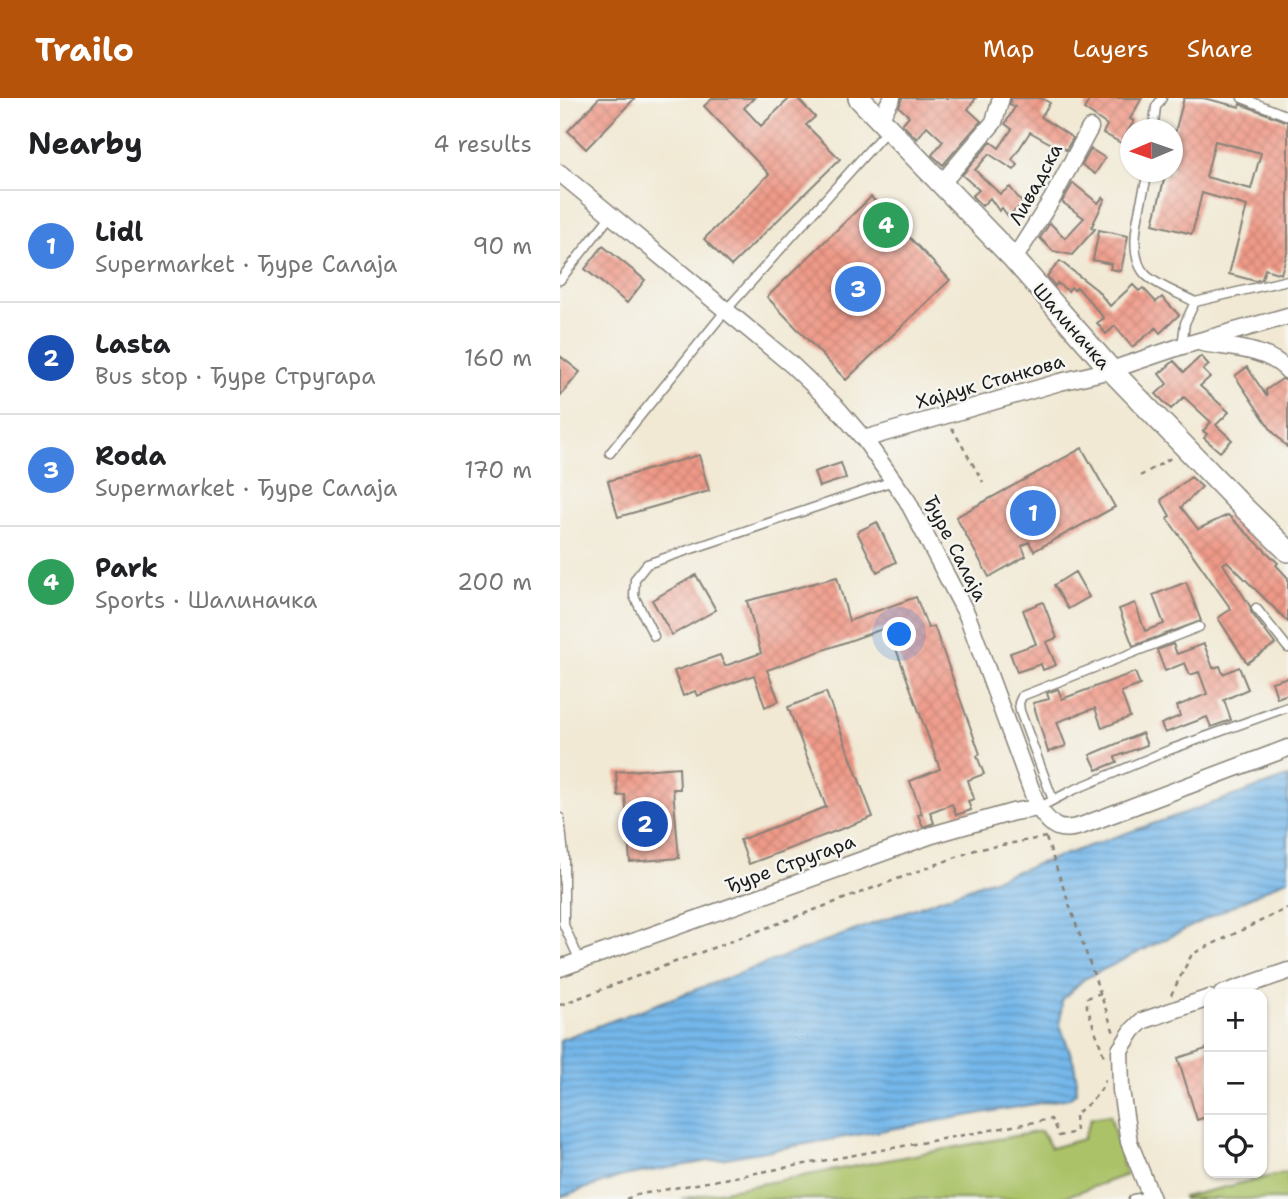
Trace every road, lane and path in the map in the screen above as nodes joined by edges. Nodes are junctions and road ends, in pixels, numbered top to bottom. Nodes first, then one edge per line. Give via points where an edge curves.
1 (859, 98) edge
2 (892, 98) edge
3 (1001, 98) edge
4 (1162, 98) edge
5 (1242, 98) edge
6 (1288, 116) edge
7 (1154, 119) edge
8 (883, 124) junction
9 (1090, 128) dead end
10 (560, 173) edge
11 (1146, 182) edge
12 (941, 184) junction
13 (611, 214) junction
14 (1014, 259) junction
15 (560, 280) edge
16 (1288, 280) edge
17 (1195, 302) junction
18 (727, 309) junction
19 (1288, 316) edge
20 (1190, 344) junction
21 (1111, 370) junction
22 (1288, 371) edge
23 (944, 416) junction
24 (864, 439) junction
25 (1186, 449) junction
26 (610, 453) dead end
27 (1140, 476) dead end
28 (894, 481) junction
29 (984, 482) dead end
30 (1288, 551) edge
31 (1256, 608) dead end
32 (1199, 627) dead end
33 (654, 636) dead end
34 (1288, 648) edge
35 (1288, 707) edge
36 (1288, 748) edge
37 (1045, 804) junction
38 (560, 818) edge
39 (1046, 837) dead end
40 (1050, 850) dead end
41 (1288, 908) edge
42 (560, 917) edge
43 (564, 926) junction
44 (580, 961) junction
45 (560, 968) edge
46 (1288, 971) edge
47 (1236, 989) edge
48 (1101, 993) junction
49 (1204, 1000) edge
50 (560, 1005) edge
51 (1162, 1014) junction
52 (1120, 1050) junction
53 (1108, 1066) dead end
54 (1106, 1076) dead end
55 (1152, 1198) edge
56 (626, 1199) edge
57 (1133, 1199) edge

1 - 8 main road, Шалиначка
2 - 8 street
3 - 12 street via 995,122
4 - 7 lane
5 - 6 lane
8 - 12 main road, Шалиначка
8 - 18 lane
9 - 14 street, Ливадска
10 - 13 street, Ђуре Салаја
11 - 17 lane via 1135,239 1140,269
12 - 14 main road, Шалиначка
13 - 15 lane
13 - 18 street, Ђуре Салаја
14 - 21 main road, Шалиначка
16 - 17 lane
17 - 20 lane via 1185,323
18 - 24 street, Ђуре Салаја via 792,365
18 - 26 lane
19 - 20 street, Хајдук Станкова
20 - 21 street, Хајдук Станкова
20 - 22 street via 1248,350 1270,357
21 - 23 street, Хајдук Станкова
21 - 25 main road, Шалиначка
23 - 24 street, Хајдук Станкова
23 - 29 path
24 - 28 street, Ђуре Салаја
25 - 27 path
25 - 30 main road, Шалиначка
28 - 33 lane via 647,564 635,579 634,596
28 - 37 street, Ђуре Салаја via 967,615
31 - 34 lane
32 - 37 lane via 1022,696 1020,711
35 - 37 lane via 1169,750
36 - 37 street, Ђуре Салаја via 1070,830 1051,825
37 - 44 street, Ђуре Стругара via 932,835
38 - 43 lane
39 - 50 path via 975,850
40 - 48 path
41 - 51 path via 1192,954
42 - 43 lane
43 - 44 lane
44 - 45 street, Ђуре Стругара
46 - 47 street
48 - 52 path
48 - 53 path via 1087,998 1087,1007
49 - 51 street
51 - 52 street via 1142,1021
52 - 55 street via 1129,1142
54 - 56 path via 1094,1099 1075,1115 1076,1132 1059,1136 1051,1119
55 - 57 lane

